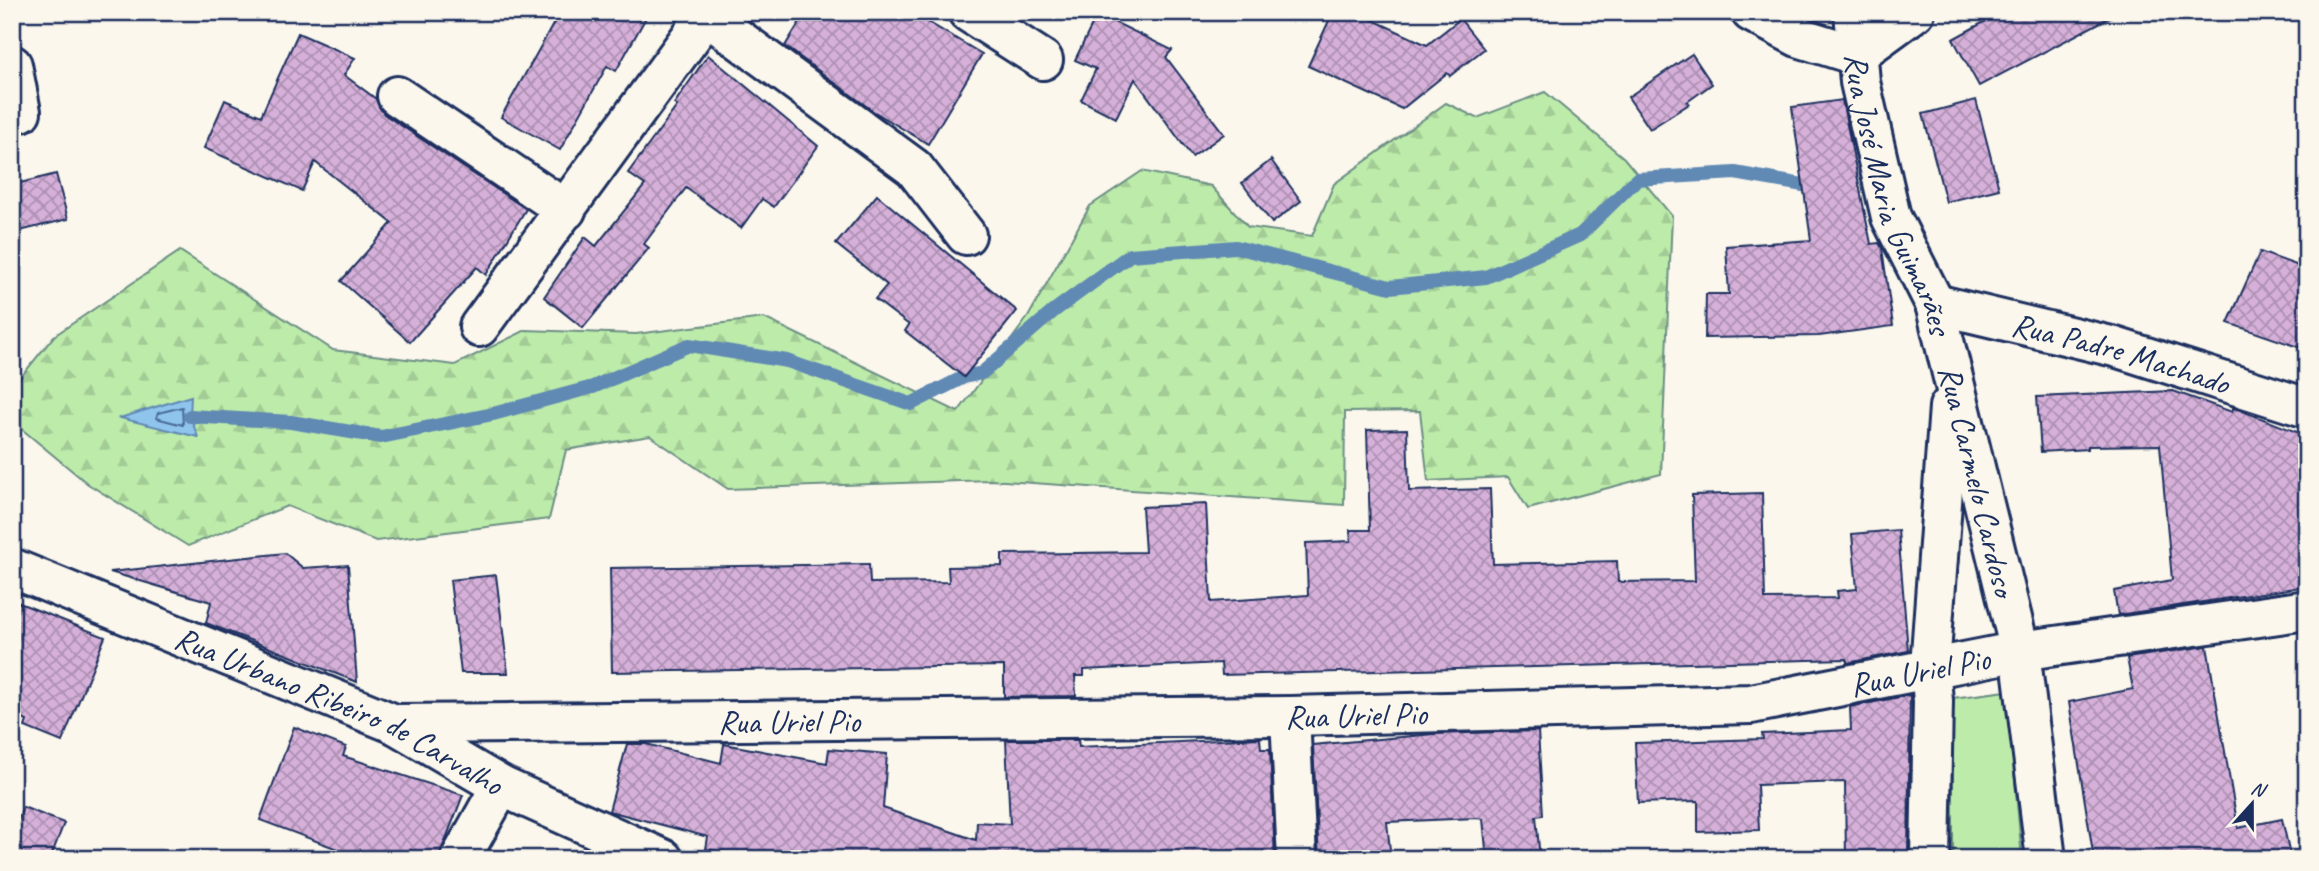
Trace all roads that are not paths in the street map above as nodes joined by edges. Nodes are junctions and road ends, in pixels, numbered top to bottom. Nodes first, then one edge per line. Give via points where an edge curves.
1 (968, 12) edge
2 (1751, 12) edge
3 (1854, 12) edge
4 (1915, 12) edge
5 (708, 14) edge
6 (1856, 55) junction
7 (1043, 60) dead end
8 (12, 65) edge
9 (397, 96) dead end
10 (21, 113) dead end
11 (566, 210) junction
12 (966, 235) dead end
13 (1935, 304) junction
14 (479, 327) dead end
15 (1952, 374) junction
16 (2307, 408) edge
17 (12, 568) edge
18 (2307, 610) edge
19 (2020, 651) junction
20 (1930, 667) junction
21 (1290, 716) junction
22 (395, 724) junction
23 (501, 786) junction
24 (460, 859) edge
25 (663, 859) edge
26 (1297, 859) edge
27 (1930, 859) edge
28 (2046, 859) edge

1 - 7 street
2 - 6 street via 1798,37
3 - 6 street, Rua José Maria Guimarães
4 - 6 street
5 - 11 street
5 - 12 street via 914,168
6 - 13 street, Rua José Maria Guimarães via 1891,217
8 - 10 street
9 - 11 street
11 - 14 street
13 - 15 street, Rua José Maria Guimarães
13 - 16 street, Rua Padre Machado via 2115,347
15 - 19 street, Rua Carmelo Cardoso
15 - 20 street, Rua Carmelo Cardoso
17 - 22 street, Rua Urbano Ribeiro de Carvalho
18 - 19 street, Rua Uriel Pio
19 - 20 street, Rua Uriel Pio
19 - 28 street, Rua Carmelo Cardoso
20 - 21 street, Rua Uriel Pio via 1751,704
20 - 27 street, Rua Carmelo Cardoso
21 - 22 street, Rua Uriel Pio
21 - 26 street
22 - 23 street, Rua Urbano Ribeiro de Carvalho
23 - 24 street
23 - 25 street, Rua Urbano Ribeiro de Carvalho

